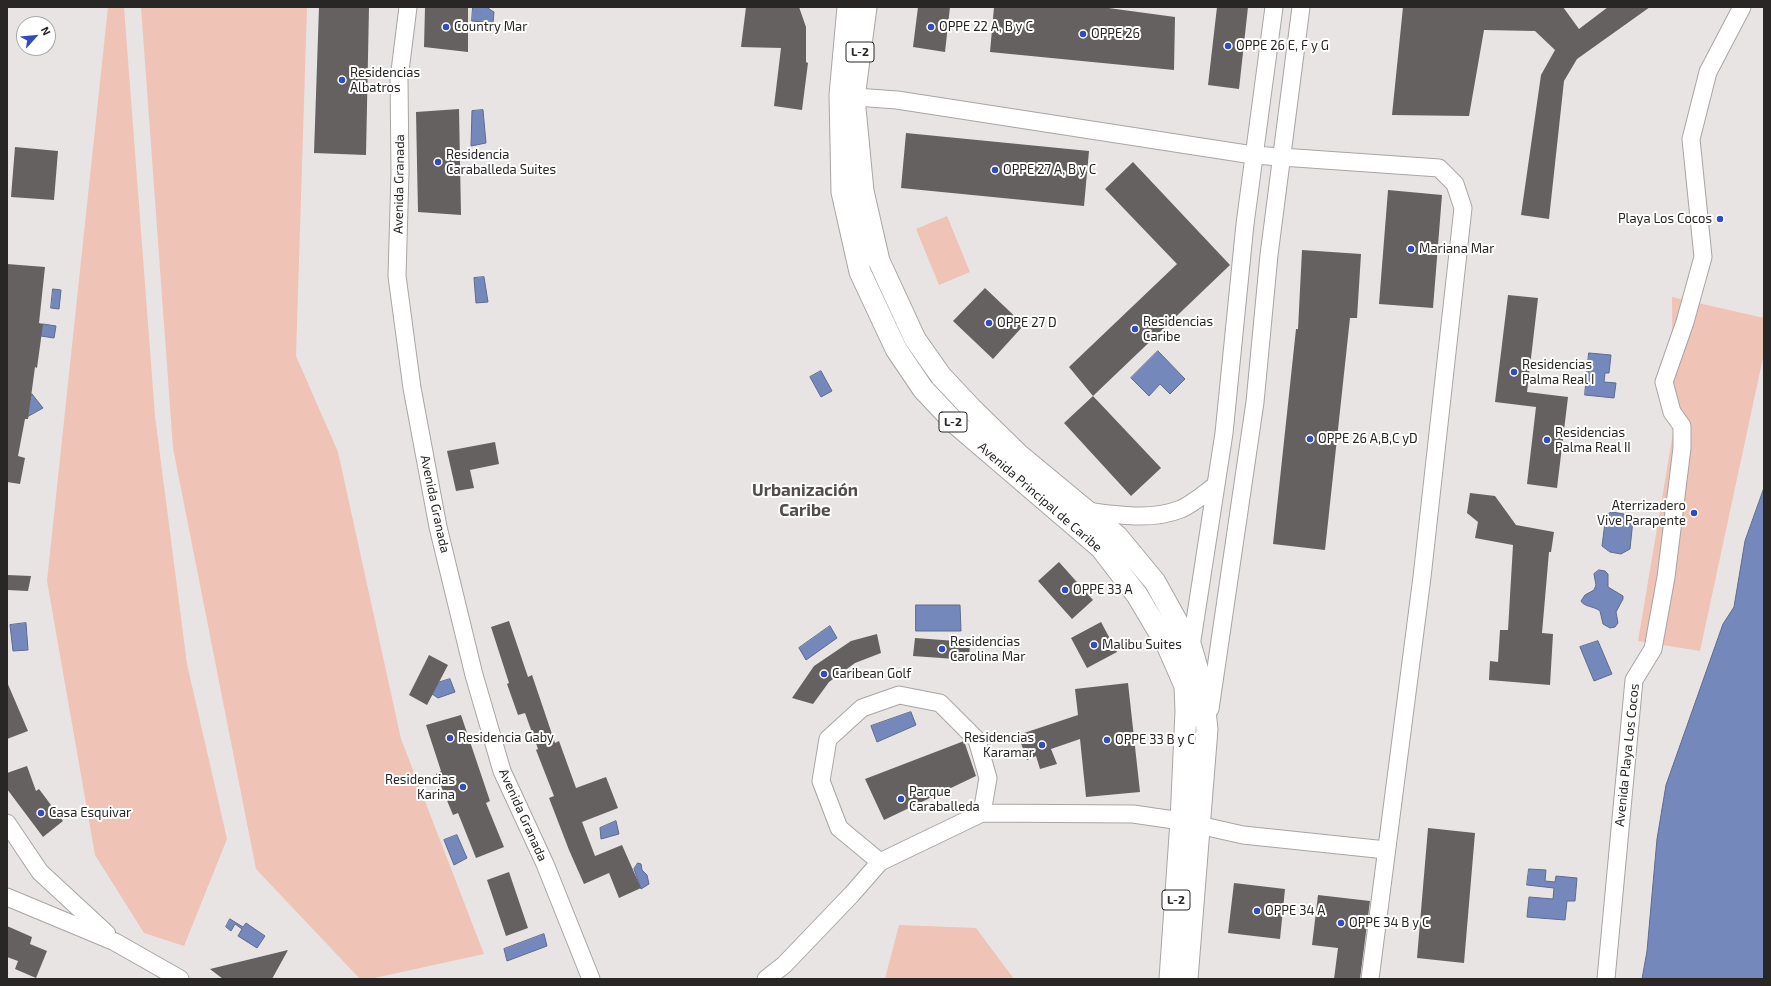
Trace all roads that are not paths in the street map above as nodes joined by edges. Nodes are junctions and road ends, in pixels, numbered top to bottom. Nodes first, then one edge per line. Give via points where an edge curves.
1 (408, 7) edge
2 (848, 7) edge
3 (866, 7) edge
4 (1274, 7) edge
5 (1301, 7) edge
6 (1742, 7) edge
7 (847, 96) junction
8 (1253, 155) junction
9 (1282, 157) junction
10 (1216, 485) junction
11 (1086, 511) junction
12 (1191, 647) junction
13 (1185, 686) junction
14 (1207, 729) junction
15 (982, 813) junction
16 (7, 823) edge
17 (1190, 823) junction
18 (1386, 850) junction
19 (880, 862) junction
20 (7, 897) edge
21 (115, 942) junction
22 (782, 972) edge
23 (180, 979) edge
24 (591, 979) edge
25 (766, 979) edge
26 (1170, 979) edge
27 (1187, 979) edge
28 (1370, 979) edge
29 (1606, 979) edge

1 - 24 street, Avenida Granada via 399,79 397,276 412,388 438,527 474,675 502,771 545,864
2 - 7 main road, Avenida Principal de Caribe / L-2
3 - 7 main road, Avenida Principal de Caribe / L-2
4 - 8 street
5 - 9 street
6 - 29 street, Avenida Playa Los Cocos via 1708,72 1691,139 1703,258 1685,322 1664,382 1672,412 1682,426 1682,448 1666,577 1653,649 1634,680
7 - 8 street via 897,100
7 - 11 main road, Avenida Principal de Caribe / L-2 via 862,191 879,261 915,339 941,376 971,408 1018,454
7 - 13 main road, Avenida Principal de Caribe / L-2 via 842,192 860,272 896,350 923,389 955,423 1101,548 1137,594 1168,647
8 - 9 street
8 - 10 street via 1224,433
9 - 14 street via 1269,255 1255,402
9 - 18 street via 1439,168 1455,184 1463,208 1422,577
10 - 11 street via 1182,509 1166,514 1130,516
10 - 12 street
11 - 12 main road, Avenida Principal de Caribe / L-2 via 1117,536 1155,582
12 - 13 street
12 - 14 main road, Avenida Principal de Caribe / L-2 via 1202,685
13 - 17 main road, Avenida Principal de Caribe / L-2
14 - 17 main road, Avenida Principal de Caribe / L-2
15 - 17 street via 1133,814
15 - 19 street
15 - 19 street via 988,778 977,740 940,703 899,695 862,708 828,739 821,781 839,828
16 - 21 street via 40,872
17 - 18 street via 1244,835
17 - 26 main road, Avenida Principal de Caribe / L-2
17 - 27 main road, Avenida Principal de Caribe / L-2
18 - 28 street
19 - 22 street
20 - 21 street
21 - 23 street
22 - 25 street

